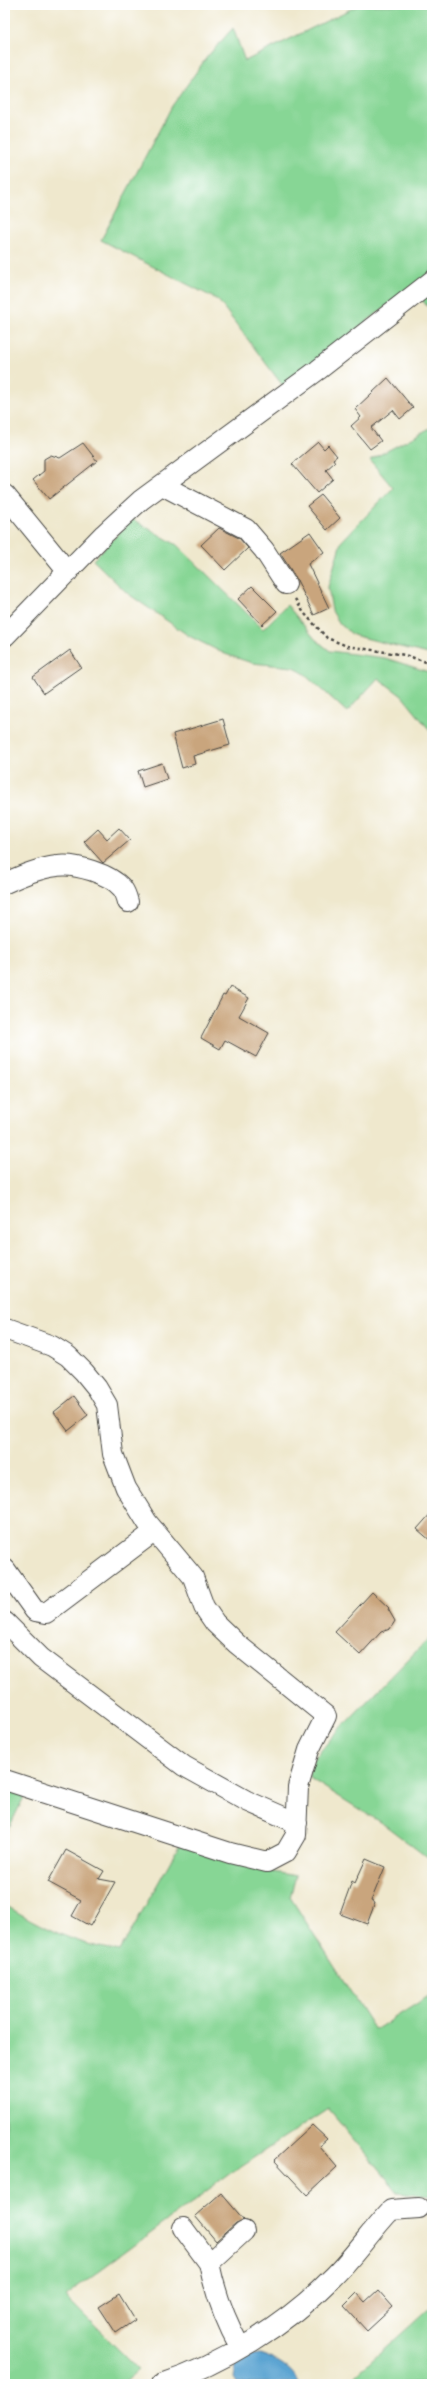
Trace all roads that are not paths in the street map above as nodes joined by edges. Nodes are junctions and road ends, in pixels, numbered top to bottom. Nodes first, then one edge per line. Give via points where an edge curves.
1 (432, 281) edge
2 (162, 485) junction
3 (5, 495) edge
4 (68, 572) junction
5 (286, 584) road end
6 (5, 636) edge
7 (5, 883) edge
8 (128, 902) dead end
9 (5, 1329) edge
10 (155, 1531) junction
11 (5, 1569) edge
12 (5, 1622) edge
13 (5, 1780) edge
14 (297, 1823) junction
15 (419, 2208) dead end
16 (183, 2228) dead end
17 (244, 2231) dead end
18 (209, 2263) junction
19 (240, 2347) junction
20 (162, 2384) edge

1 - 2 street via 318,370
2 - 4 street via 141,500 104,534
2 - 5 street via 246,528
3 - 4 street
4 - 6 street
7 - 8 street via 58,865 106,876 123,889
9 - 10 street via 58,1350 84,1372 97,1388 107,1405 113,1454 126,1488
10 - 11 street via 46,1613 35,1611
10 - 14 street via 193,1577 204,1607 215,1623 326,1716 309,1750 300,1780
12 - 14 street via 41,1658 184,1766 246,1801
13 - 14 street via 230,1853 267,1862 286,1852 296,1835
15 - 19 street via 391,2210 330,2280 283,2319
16 - 18 street
17 - 18 street
18 - 19 street via 227,2324
19 - 20 street via 199,2370

